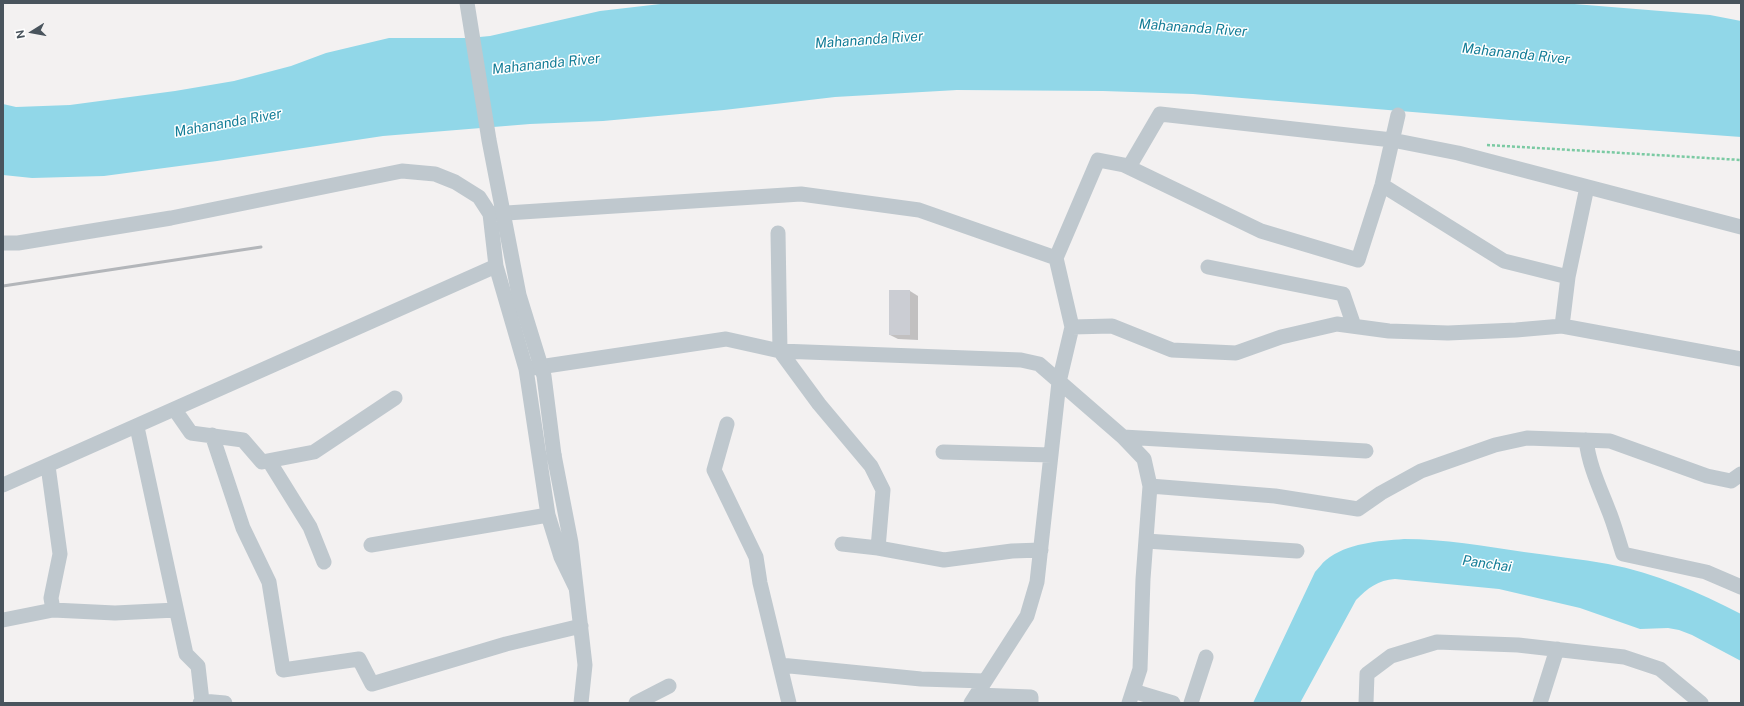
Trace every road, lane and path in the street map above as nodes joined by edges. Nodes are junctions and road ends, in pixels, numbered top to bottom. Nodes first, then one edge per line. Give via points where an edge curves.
1 (467, 3) edge
2 (1398, 116) dead end
3 (1392, 140) junction
4 (1480, 145) dead end
5 (1741, 160) edge
6 (1129, 167) junction
7 (1382, 185) junction
8 (1587, 187) junction
9 (490, 214) junction
10 (1741, 227) edge
11 (778, 233) dead end
12 (3, 243) edge
13 (1056, 258) junction
14 (496, 266) junction
15 (1208, 266) dead end
16 (1568, 277) junction
17 (1354, 326) junction
18 (1562, 326) junction
19 (1072, 327) junction
20 (780, 351) junction
21 (1741, 358) edge
22 (526, 369) junction
23 (1059, 382) junction
24 (395, 398) dead end
25 (175, 410) junction
26 (727, 424) dead end
27 (137, 427) junction
28 (212, 435) junction
29 (1123, 437) junction
30 (1586, 440) junction
31 (1366, 451) dead end
32 (943, 452) dead end
33 (1051, 455) junction
34 (269, 460) junction
35 (48, 466) junction
36 (1741, 474) edge
37 (3, 485) edge
38 (1150, 486) junction
39 (548, 516) junction
40 (1146, 541) junction
41 (842, 544) dead end
42 (371, 545) dead end
43 (878, 548) junction
44 (1041, 550) junction
45 (1297, 551) dead end
46 (324, 562) dead end
47 (1741, 587) edge
48 (576, 588) junction
49 (53, 610) junction
50 (176, 610) junction
51 (3, 620) edge
52 (580, 626) junction
53 (1557, 649) junction
54 (1206, 658) dead end
55 (780, 665) junction
56 (985, 681) junction
57 (669, 686) dead end
58 (1131, 697) edge
59 (974, 699) edge
60 (201, 702) edge
61 (225, 703) edge
62 (580, 703) edge
63 (636, 703) edge
64 (789, 703) edge
65 (1031, 703) edge
66 (1174, 703) edge
67 (1191, 703) edge
68 (1366, 703) edge
69 (1540, 703) edge
70 (1702, 703) edge

1 - 48 street, bridge via 489,140 519,295 544,376
2 - 3 street
3 - 6 street via 1160,114
3 - 7 street
3 - 8 street via 1458,153
4 - 5 path
6 - 7 street via 1261,231 1358,260
6 - 13 street via 1098,160
7 - 16 street via 1504,261
8 - 10 street
8 - 16 street
9 - 12 street via 479,197 455,182 435,174 402,171 171,218
9 - 13 street via 801,194 919,210
9 - 14 street
11 - 20 street
13 - 19 street
14 - 22 street
14 - 25 street
15 - 17 street via 1343,294
16 - 18 street
17 - 18 street via 1389,331 1448,333
17 - 19 street via 1337,324 1281,337 1236,353 1172,350 1112,326
18 - 21 street
19 - 23 street
20 - 22 street via 726,339
20 - 23 street via 1021,360 1039,364
20 - 43 street via 819,404 871,466 883,490
22 - 39 street
23 - 29 street
23 - 33 street
24 - 34 street via 314,452
25 - 27 street
25 - 28 street via 191,433
26 - 55 street via 714,470 756,556
27 - 35 street
27 - 50 street
28 - 34 street via 243,440 262,462
28 - 52 street via 243,528 269,582 283,670 359,660 372,684 506,644
29 - 31 street
29 - 38 street via 1144,459
30 - 36 street via 1610,441 1706,476 1731,481
30 - 38 street via 1527,438 1495,445 1421,471 1358,509 1268,495
30 - 47 street via 1598,487 1623,554 1706,572
32 - 33 street
33 - 44 street
34 - 46 street via 310,527
35 - 37 street
35 - 49 street via 60,554 51,598
38 - 40 street
39 - 42 street
39 - 48 street
40 - 45 street
40 - 58 street via 1140,669
41 - 43 street
43 - 44 street via 944,560
44 - 56 street via 1037,582 1027,616
48 - 52 street
49 - 50 street via 115,613
49 - 51 street
50 - 60 street via 186,654 198,666
52 - 62 street via 585,665
53 - 68 street via 1437,642 1391,656 1367,674
53 - 69 street
53 - 70 street via 1624,657 1660,669
54 - 67 street
55 - 56 street via 921,680
55 - 64 street
56 - 59 street
57 - 63 street
58 - 66 street
59 - 65 street via 1031,697
60 - 61 street

